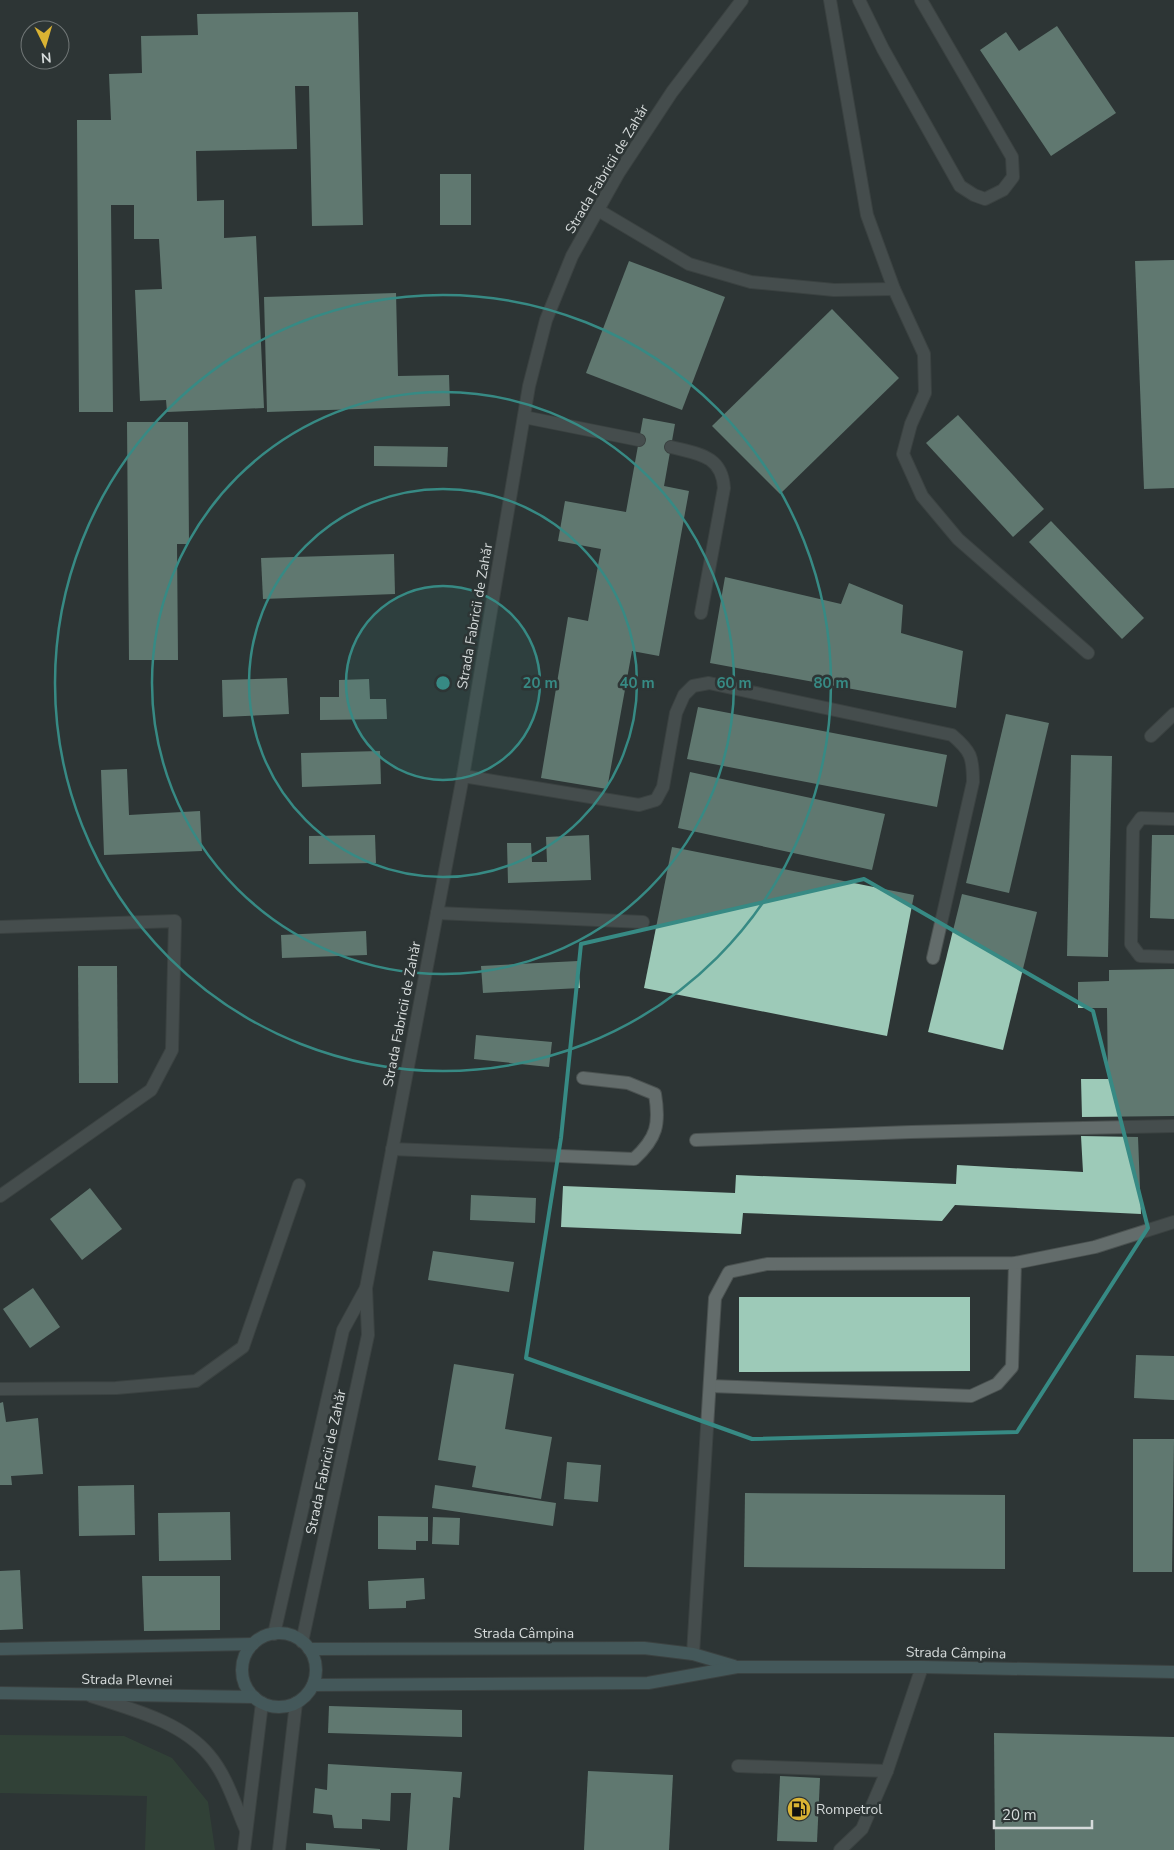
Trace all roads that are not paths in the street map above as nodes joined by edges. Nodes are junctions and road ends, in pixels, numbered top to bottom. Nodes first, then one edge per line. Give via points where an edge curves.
1 (742, 0) edge
2 (830, 0) edge
3 (859, 0) edge
4 (921, 0) edge
5 (598, 210) junction
6 (894, 289) junction
7 (524, 417) junction
8 (639, 440) dead end
9 (671, 447) dead end
10 (701, 613) dead end
11 (1088, 653) dead end
12 (1174, 714) edge
13 (1151, 736) dead end
14 (463, 776) junction
15 (1174, 819) edge
16 (437, 913) junction
17 (644, 922) dead end
18 (0, 926) edge
19 (1174, 957) edge
20 (933, 958) dead end
21 (583, 1078) dead end
22 (1174, 1126) edge
23 (696, 1140) dead end
24 (392, 1149) junction
25 (299, 1185) dead end
26 (0, 1196) edge
27 (1174, 1222) edge
28 (1015, 1262) junction
29 (366, 1288) junction
30 (710, 1386) junction
31 (0, 1389) edge
32 (274, 1634) junction
33 (253, 1644) junction
34 (306, 1645) junction
35 (0, 1649) edge
36 (693, 1654) junction
37 (737, 1667) junction
38 (922, 1667) junction
39 (1174, 1672) edge
40 (313, 1684) junction
41 (0, 1693) edge
42 (86, 1694) junction
43 (258, 1700) junction
44 (296, 1703) junction
45 (738, 1766) dead end
46 (886, 1771) junction
47 (246, 1830) junction
48 (244, 1850) edge
49 (279, 1850) edge
50 (840, 1850) edge

1 - 5 street, Strada Fabricii de Zahăr via 672,92
2 - 6 street via 867,215
3 - 4 street via 960,186 985,199 1003,190 1014,177 1012,157
5 - 6 street via 689,264 752,282 834,290
5 - 7 street, Strada Fabricii de Zahăr via 572,256 546,320
6 - 11 street via 924,354 925,393 911,424 903,454 922,496 958,538
7 - 8 street
7 - 14 street, Strada Fabricii de Zahăr
9 - 10 street via 706,456 723,475 724,488
12 - 13 street
14 - 16 street, Strada Fabricii de Zahăr
14 - 20 street via 639,805 656,800 663,788 676,713 684,695 693,686 709,683 952,735 967,748 973,763 973,782
15 - 19 street via 1140,818 1133,829 1131,944 1140,956
16 - 17 street
16 - 24 street, Strada Fabricii de Zahăr
18 - 26 street via 175,921 172,1050 151,1090
21 - 24 street via 628,1083 656,1094 659,1118 648,1146 634,1159
22 - 23 street
24 - 29 street, Strada Fabricii de Zahăr
25 - 31 street via 243,1347 196,1381 116,1388
27 - 28 street via 1095,1247
28 - 30 street via 767,1264 730,1272 715,1298
28 - 30 street via 1012,1367 997,1384 970,1396
29 - 32 street, Strada Fabricii de Zahăr via 343,1330
29 - 34 street, Strada Fabricii de Zahăr via 368,1335
30 - 36 street
32 - 33 main road
32 - 34 main road via 294,1636
33 - 35 main road
33 - 43 main road via 244,1659 243,1677 247,1688
34 - 36 main road, Strada Câmpina via 644,1648
34 - 40 main road via 316,1666
36 - 37 main road, Strada Câmpina
37 - 38 main road, Strada Câmpina
37 - 40 main road, Strada Câmpina via 648,1683
38 - 39 main road, Strada Câmpina
38 - 46 street
40 - 44 main road
41 - 42 main road, Strada Plevnei
42 - 43 main road, Strada Plevnei
42 - 47 street via 156,1717 182,1732 208,1754 225,1781
43 - 44 main road via 279,1707
43 - 47 street
44 - 49 street
45 - 46 street
46 - 50 street via 862,1829
47 - 48 street

